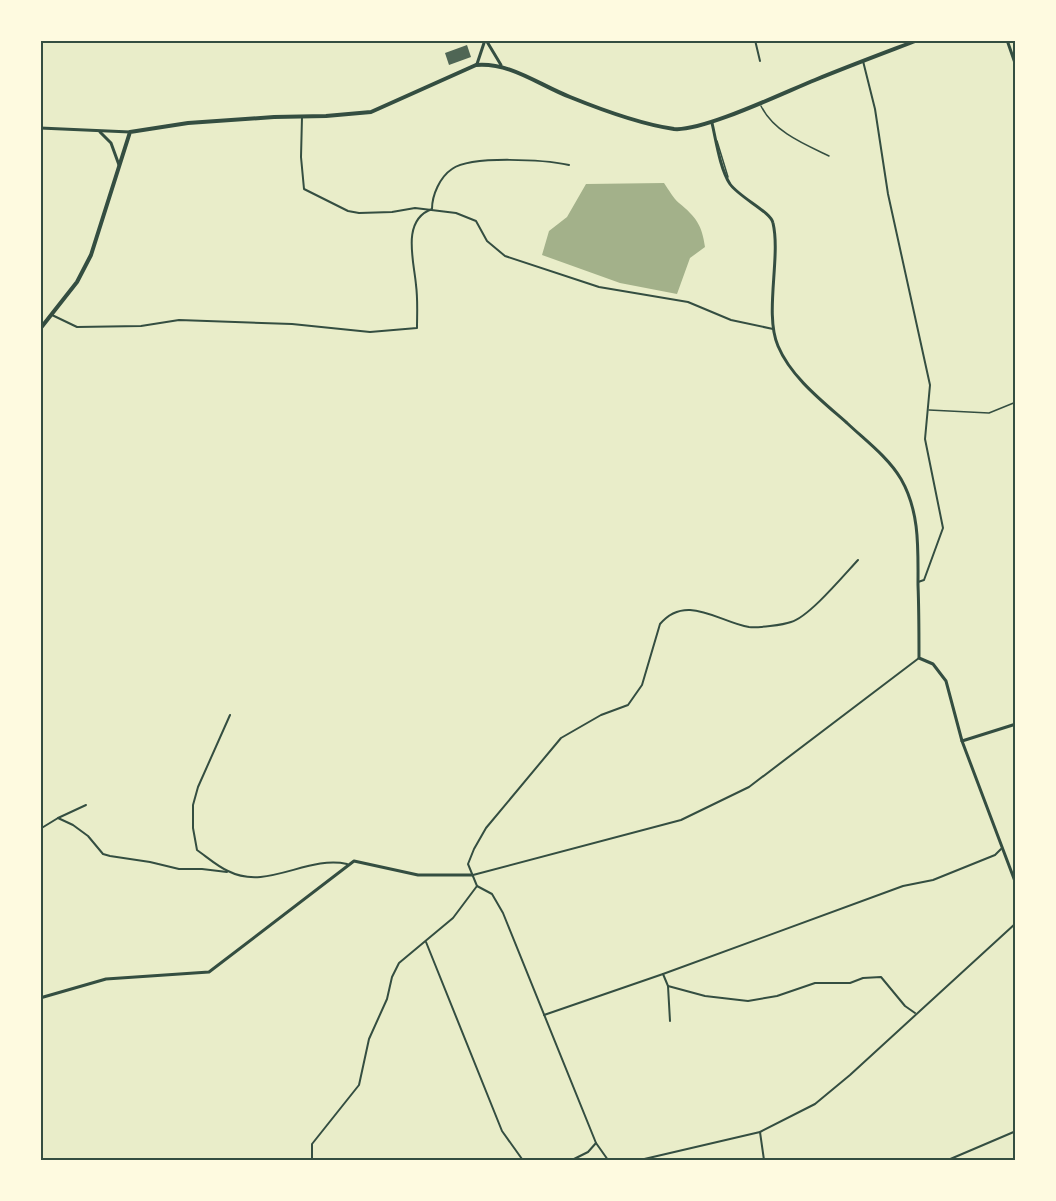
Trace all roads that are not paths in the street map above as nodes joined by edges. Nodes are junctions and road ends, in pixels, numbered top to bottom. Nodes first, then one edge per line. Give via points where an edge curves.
1 (485, 40) edge
2 (755, 40) edge
3 (918, 40) edge
4 (1007, 40) edge
5 (760, 61) dead end
6 (862, 61) junction
7 (476, 65) junction
8 (501, 65) junction
9 (1016, 66) edge
10 (759, 103) junction
11 (302, 117) junction
12 (712, 123) junction
13 (40, 128) edge
14 (98, 131) junction
15 (130, 132) junction
16 (828, 156) dead end
17 (569, 165) dead end
18 (119, 167) junction
19 (432, 209) junction
20 (52, 315) junction
21 (40, 329) edge
22 (773, 329) junction
23 (1016, 402) edge
24 (928, 410) junction
25 (858, 560) dead end
26 (918, 582) junction
27 (919, 658) junction
28 (230, 715) dead end
29 (1016, 723) edge
30 (962, 741) junction
31 (86, 805) dead end
32 (58, 818) junction
33 (40, 830) edge
34 (1001, 849) junction
35 (347, 864) junction
36 (230, 872) junction
37 (472, 875) junction
38 (1016, 884) edge
39 (477, 886) junction
40 (1016, 923) edge
41 (425, 942) junction
42 (663, 974) junction
43 (668, 986) junction
44 (40, 998) edge
45 (915, 1013) junction
46 (544, 1015) junction
47 (670, 1021) dead end
48 (1016, 1131) edge
49 (760, 1132) junction
50 (596, 1143) junction
51 (312, 1161) edge
52 (526, 1161) edge
53 (572, 1161) edge
54 (608, 1161) edge
55 (640, 1161) edge
56 (764, 1161) edge
57 (948, 1161) edge

1 - 7 street
1 - 8 street
2 - 5 street
3 - 6 main road
4 - 9 street
6 - 10 main road
6 - 24 street via 930,385
7 - 8 main road
7 - 11 main road via 371,112
8 - 12 main road via 568,97 635,119 678,129
10 - 12 main road
10 - 16 lane via 764,113 790,137
11 - 15 main road via 188,123
11 - 19 street via 304,189 359,213
12 - 22 street via 729,182 772,220
13 - 14 street
14 - 15 street
14 - 18 street via 111,143
15 - 18 main road
17 - 19 street via 554,161 468,163 453,168 443,178 434,194
18 - 20 main road via 91,255
19 - 20 street via 416,219 412,242 417,328 370,332 292,324 179,320 141,326 77,327
19 - 22 street via 476,221 487,241 505,256 599,287 688,302 731,320
20 - 21 main road
22 - 26 street via 794,371 900,477 917,521
23 - 24 lane via 989,413
24 - 26 street via 925,439 943,528 924,580
25 - 37 street via 818,603 792,622 750,627 688,610 666,616 636,695 628,705 561,738 486,828 468,864
26 - 27 street
27 - 30 street via 933,664 946,681
27 - 37 street via 748,787 681,820
28 - 36 street via 198,787 193,828 197,850
29 - 30 street
30 - 34 street
31 - 32 street
32 - 33 street
32 - 36 street via 88,836 103,854 179,869
34 - 38 street
34 - 42 street via 933,880 903,886
35 - 36 street via 313,864 264,876
35 - 37 street via 354,861 418,875
35 - 44 street via 209,972 106,979
37 - 39 street
39 - 41 street via 453,918
39 - 46 street via 492,894 503,913
40 - 45 street
41 - 51 street via 399,963 392,976 387,999 369,1039 359,1085 312,1144
41 - 52 street via 502,1131
42 - 43 street
42 - 46 street
43 - 45 street via 705,996 748,1001 815,983 850,983 881,977 904,1006
43 - 47 street
45 - 49 street via 815,1104
46 - 50 street
48 - 57 street
49 - 55 street
49 - 56 street
50 - 53 street
50 - 54 street

